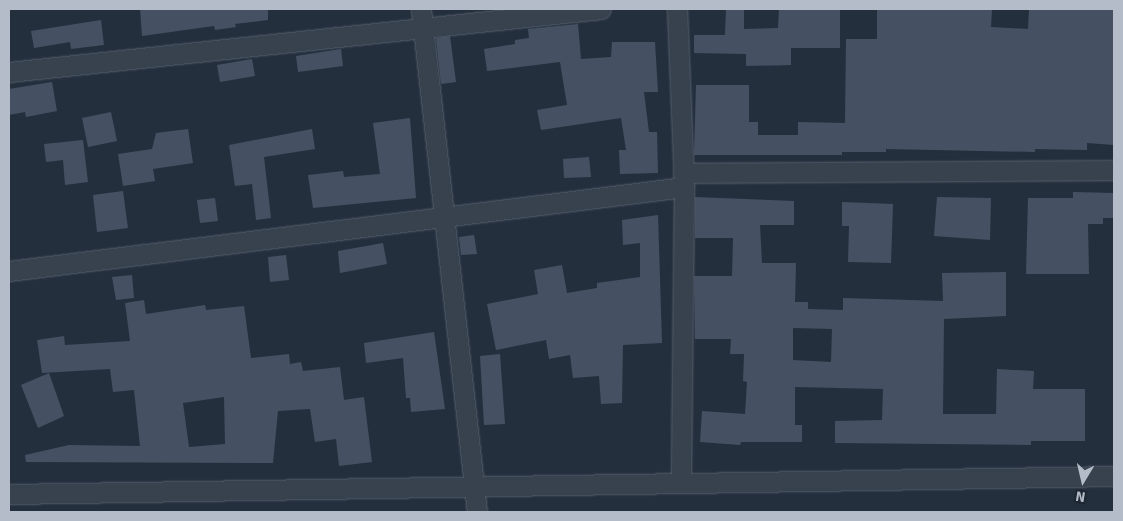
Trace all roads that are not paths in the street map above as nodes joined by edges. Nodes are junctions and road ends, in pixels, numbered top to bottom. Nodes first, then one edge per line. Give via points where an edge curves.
1 (601, 9) edge
2 (677, 9) edge
3 (422, 17) edge
4 (9, 72) edge
5 (1114, 170) edge
6 (683, 180) junction
7 (444, 218) junction
8 (9, 271) edge
9 (1114, 476) edge
10 (681, 483) junction
11 (473, 487) junction
12 (9, 494) edge
13 (476, 512) edge

1 - 3 street
2 - 6 street
3 - 4 street
3 - 7 street
5 - 6 street
6 - 7 street
6 - 10 street
7 - 8 street
7 - 11 street
9 - 10 street
10 - 11 street
11 - 12 street
11 - 13 street

